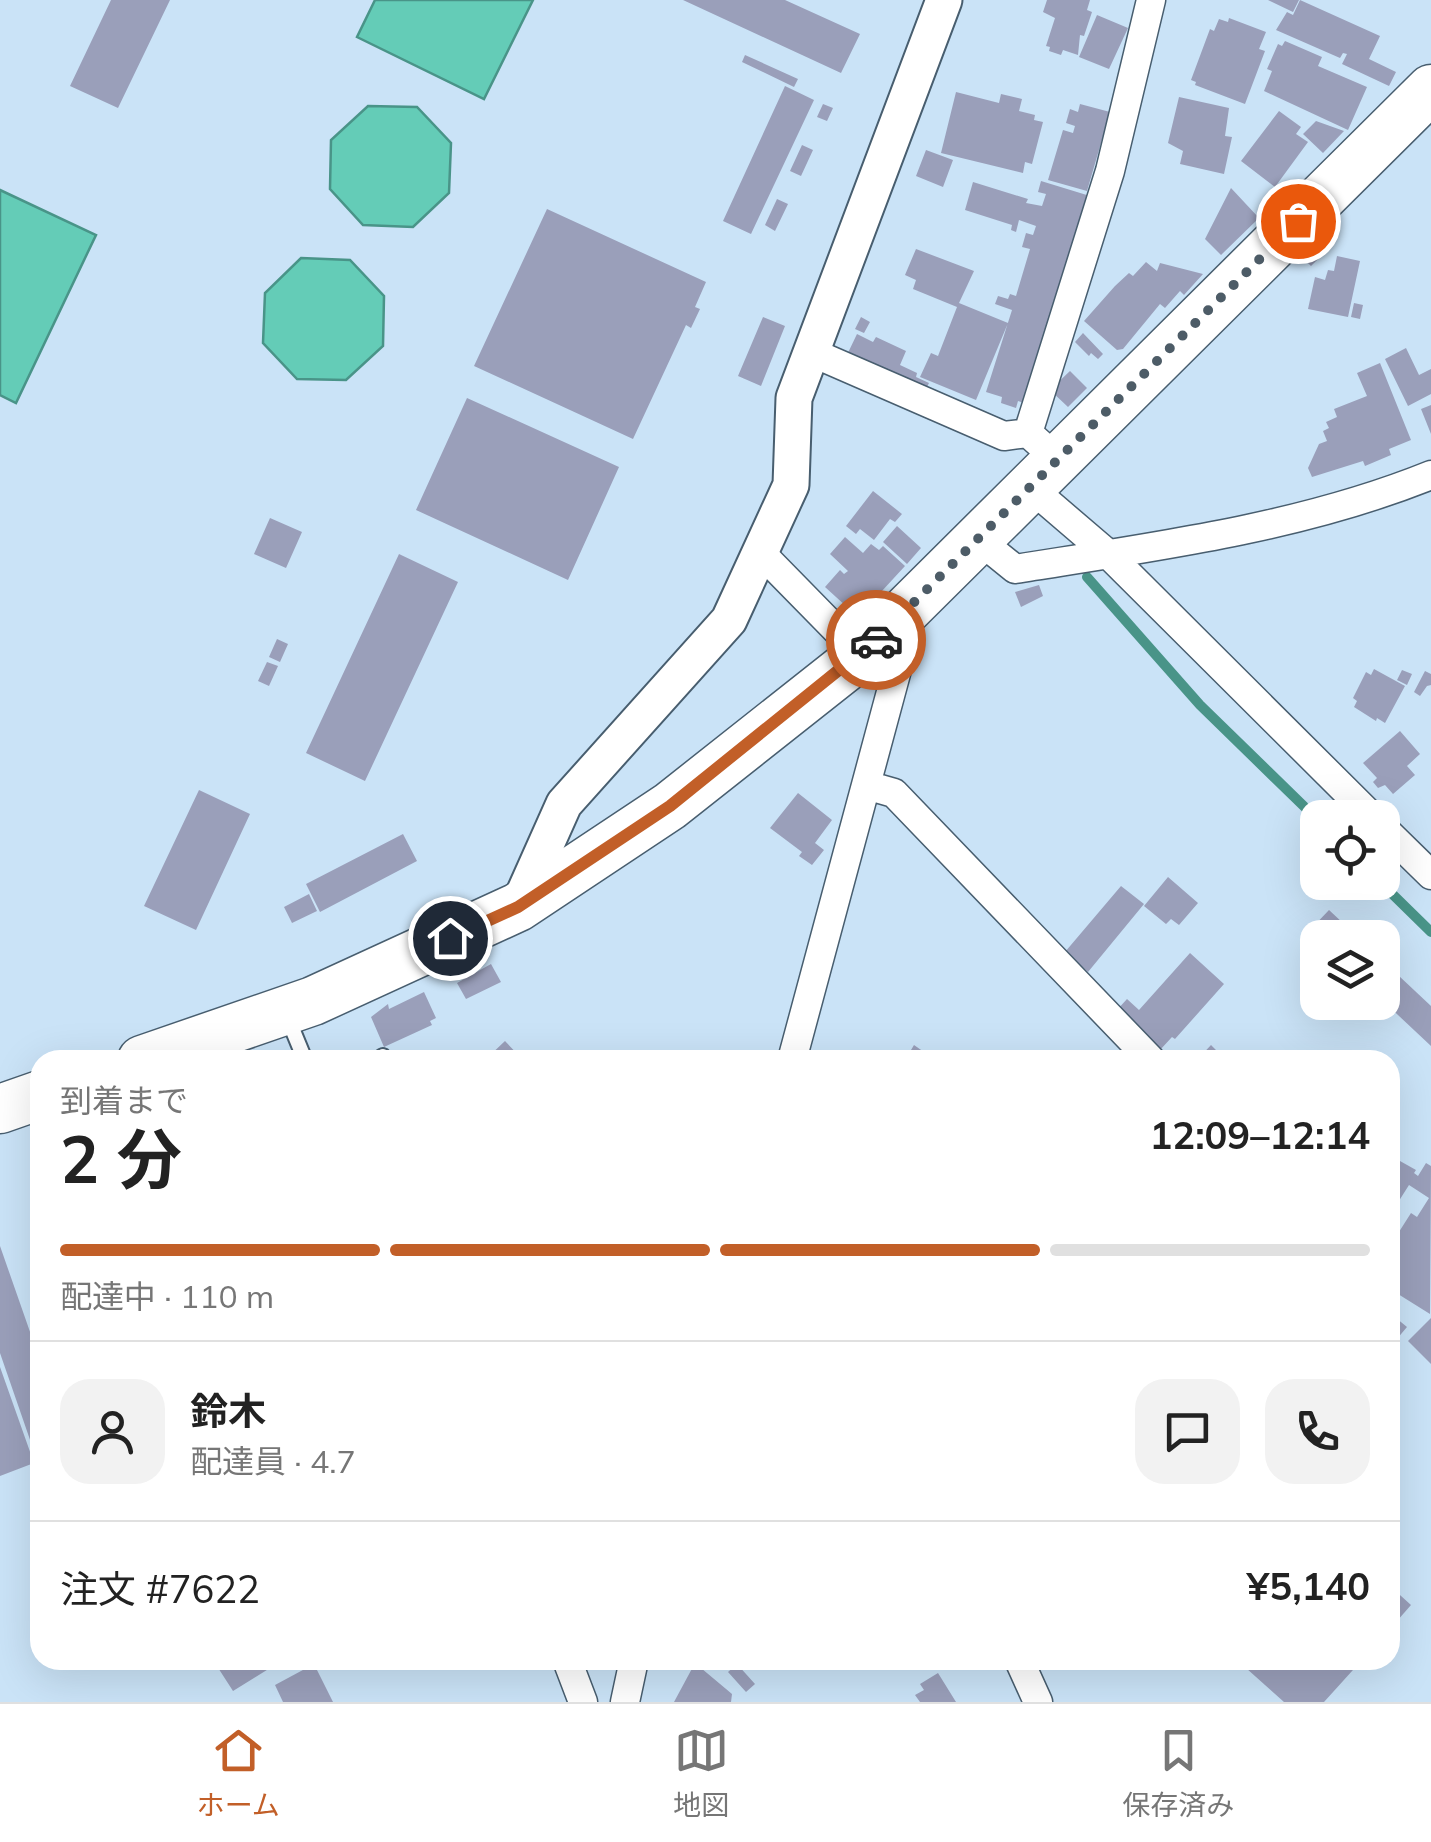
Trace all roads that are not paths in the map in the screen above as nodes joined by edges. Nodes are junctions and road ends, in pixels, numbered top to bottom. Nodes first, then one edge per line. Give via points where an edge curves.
1 (944, 0) edge
2 (1150, 0) edge
3 (1431, 89) edge
4 (811, 352) junction
5 (1039, 460) junction
6 (1431, 476) edge
7 (978, 539) junction
8 (760, 552) junction
9 (1108, 554) junction
10 (896, 621) junction
11 (861, 655) junction
12 (866, 784) junction
13 (1355, 800) edge
14 (1400, 845) edge
15 (1431, 875) edge
16 (518, 907) junction
17 (285, 1010) junction
18 (171, 1050) edge
19 (300, 1050) edge
20 (795, 1050) edge
21 (1142, 1050) edge
22 (30, 1099) edge
23 (0, 1109) edge
24 (570, 1670) edge
25 (632, 1670) edge
26 (1024, 1670) edge
27 (583, 1702) edge
28 (625, 1702) edge
29 (1038, 1702) edge

1 - 4 street
2 - 5 street
3 - 5 highway
4 - 5 street via 1004,436
4 - 8 street via 794,398 791,485
5 - 7 highway
5 - 9 street
6 - 9 street via 1363,500 1172,546
7 - 9 street via 1014,570
7 - 10 highway
8 - 11 street
8 - 16 street via 728,620 564,804
9 - 13 street
10 - 11 highway
10 - 12 street via 898,666
11 - 16 highway via 670,806
12 - 20 street
12 - 21 street via 894,793
14 - 15 street
16 - 17 highway
17 - 18 highway
17 - 19 lane
22 - 23 highway
24 - 27 street
25 - 28 street
26 - 29 street

